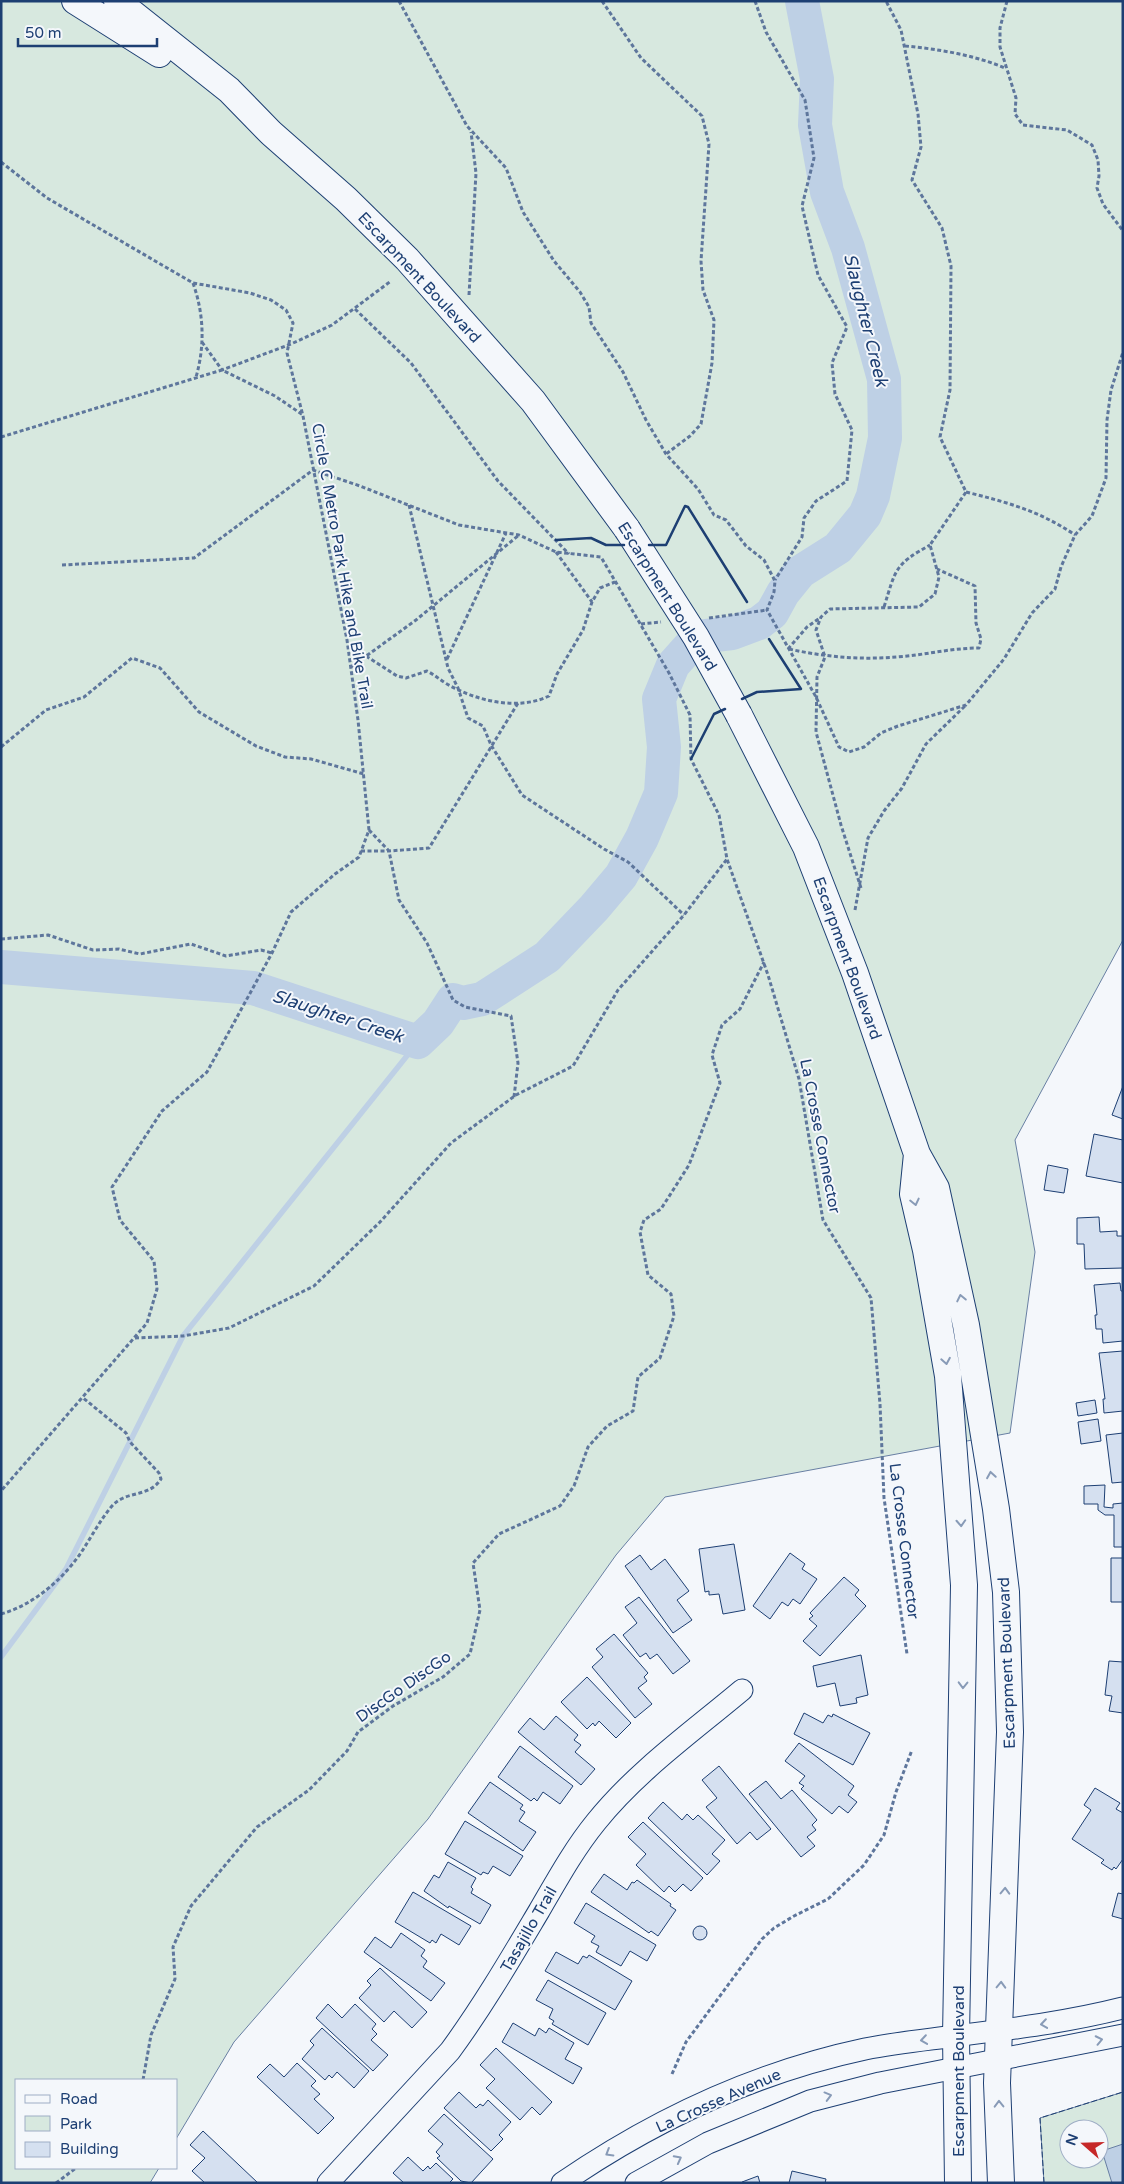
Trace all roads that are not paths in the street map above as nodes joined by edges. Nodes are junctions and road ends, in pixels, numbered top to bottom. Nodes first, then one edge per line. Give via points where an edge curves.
1 (75, 1) edge
2 (117, 1) edge
3 (271, 132) junction
4 (917, 1154) junction
5 (742, 1690) dead end
6 (1123, 2008) edge
7 (1000, 2030) junction
8 (956, 2036) junction
9 (1123, 2036) edge
10 (999, 2061) junction
11 (956, 2069) junction
12 (339, 2179) edge
13 (562, 2183) edge
14 (636, 2183) edge
15 (958, 2183) edge
16 (1001, 2183) edge

1 - 3 main road, Escarpment Boulevard via 134,37
2 - 3 main road, Escarpment Boulevard via 229,90
3 - 4 main road, Escarpment Boulevard, bridge via 394,246 533,401 627,530 696,637 806,847 855,973
7 -> 4 main road, Escarpment Boulevard via 1010,1732 1006,1592 966,1325 936,1188
4 -> 8 main road, Escarpment Boulevard via 913,1194 948,1376 964,1585
5 - 12 street, Tasajillo Trail via 644,1772 597,1821 570,1859 467,2028
6 -> 7 street, La Crosse Avenue
7 - 8 street, La Crosse Avenue
7 - 10 main road, Escarpment Boulevard
8 - 11 main road, Escarpment Boulevard
8 -> 13 street, La Crosse Avenue via 866,2049 756,2081 650,2129
10 -> 9 street
10 - 11 street
16 -> 10 main road, Escarpment Boulevard
14 -> 11 street via 708,2143 798,2105 868,2086
11 - 15 main road, Escarpment Boulevard

